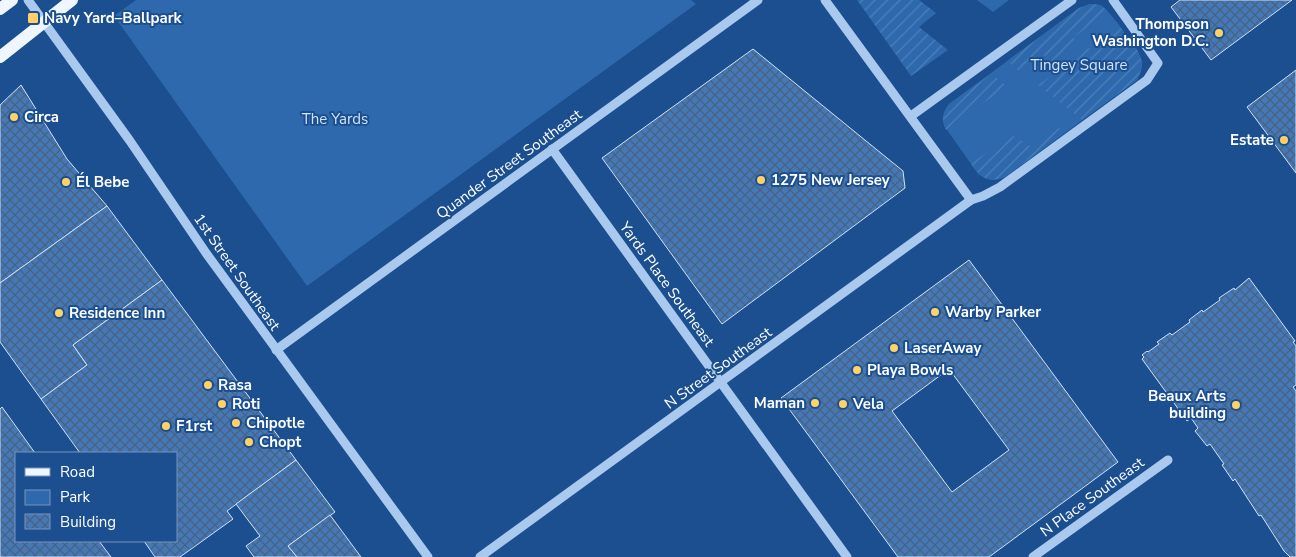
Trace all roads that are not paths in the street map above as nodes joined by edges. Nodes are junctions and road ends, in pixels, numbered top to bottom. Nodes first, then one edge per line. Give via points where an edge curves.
1 (12, 0) edge
2 (28, 0) edge
3 (72, 0) edge
4 (758, 0) edge
5 (825, 0) edge
6 (1072, 0) edge
7 (1113, 0) edge
8 (0, 9) edge
9 (44, 22) junction
10 (0, 57) edge
11 (911, 116) junction
12 (552, 149) junction
13 (971, 200) junction
14 (276, 350) junction
15 (720, 382) junction
16 (1168, 460) dead end
17 (428, 557) edge
18 (480, 557) edge
19 (847, 557) edge
20 (1033, 557) edge

1 - 8 main road
2 - 9 street, 1st Street Southeast
3 - 9 main road
4 - 12 street, Quander Street Southeast
5 - 11 street
6 - 11 street
7 - 13 street, N Street Southeast via 1158,64 1152,74 1000,187
9 - 10 main road
9 - 14 street, 1st Street Southeast
11 - 13 street
12 - 14 street, Quander Street Southeast
12 - 15 street, Yards Place Southeast
13 - 15 street, N Street Southeast
14 - 17 street, 1st Street Southeast
15 - 18 street, N Street Southeast
15 - 19 street, Yards Place Southeast
16 - 20 street, N Place Southeast

